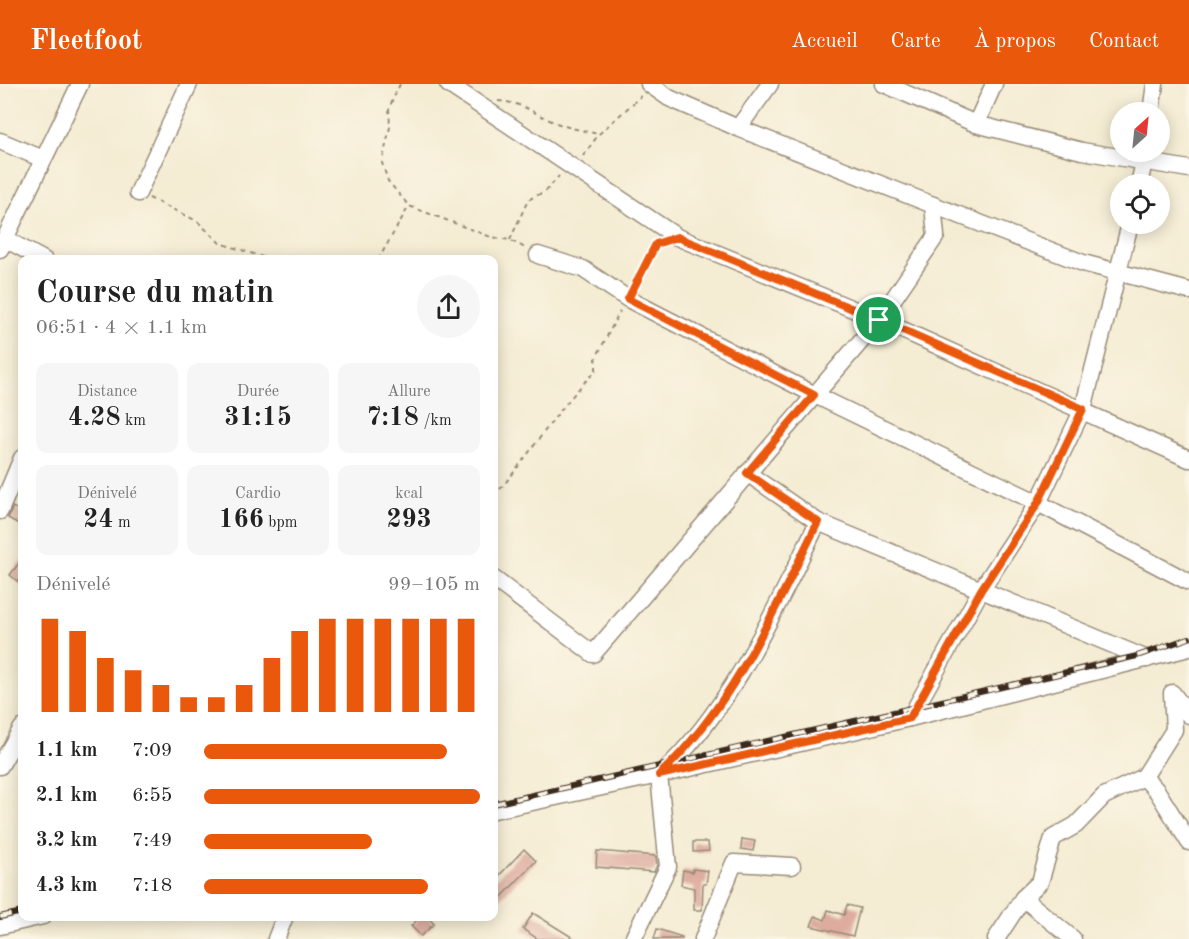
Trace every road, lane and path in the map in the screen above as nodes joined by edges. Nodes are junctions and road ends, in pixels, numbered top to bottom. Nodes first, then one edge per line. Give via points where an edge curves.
1 (80, 84) edge
2 (189, 84) edge
3 (400, 84) edge
4 (448, 84) edge
5 (649, 84) edge
6 (770, 84) edge
7 (884, 84) edge
8 (994, 84) edge
9 (1155, 84) edge
10 (1152, 102) edge
11 (479, 105) junction
12 (976, 124) junction
13 (738, 128) junction
14 (599, 134) dead end
15 (0, 141) edge
16 (1110, 154) edge
17 (43, 159) junction
18 (1163, 162) edge
19 (1189, 169) edge
20 (138, 193) joint
21 (933, 205) junction
22 (409, 206) junction
23 (1128, 234) edge
24 (677, 237) junction
25 (2, 244) edge
26 (31, 255) edge
27 (257, 255) edge
28 (381, 255) edge
29 (538, 255) joint
30 (1119, 272) junction
31 (1189, 291) edge
32 (628, 299) junction
33 (879, 320) junction
34 (814, 395) junction
35 (1083, 409) junction
36 (1189, 459) edge
37 (18, 468) edge
38 (747, 473) junction
39 (498, 491) edge
40 (1038, 503) junction
41 (0, 511) edge
42 (818, 522) junction
43 (498, 582) edge
44 (1189, 582) edge
45 (981, 590) junction
46 (1189, 648) edge
47 (1148, 659) junction
48 (1189, 715) edge
49 (910, 718) junction
50 (18, 735) edge
51 (0, 766) edge
52 (659, 775) junction
53 (1144, 777) junction
54 (498, 809) edge
55 (1189, 842) edge
56 (792, 866) dead end
57 (1023, 898) junction
58 (22, 921) edge
59 (283, 921) edge
60 (0, 926) edge
61 (276, 939) edge
62 (633, 939) edge
63 (703, 939) edge
64 (996, 939) edge
65 (1073, 939) edge

1 - 17 street
2 - 20 street
3 - 22 path via 389,108 390,127 382,164 388,181
4 - 11 street
5 - 13 street via 669,98
6 - 13 street
7 - 12 street
8 - 12 street
9 - 10 street
11 - 14 path via 489,100 515,102 552,122
11 - 24 street
12 - 16 street via 1082,151
13 - 21 street
15 - 17 street
17 - 25 street
18 - 19 street
20 - 27 path via 197,221 220,243
21 - 30 street
21 - 33 street via 936,236
22 - 28 path
22 - 29 path via 491,237 510,240
23 - 30 street
24 - 32 path via 656,244
24 - 33 street
25 - 26 street
29 - 32 street via 583,269
30 - 31 street
30 - 35 street
32 - 34 street
32 - 39 path via 596,358 596,370
33 - 34 street
33 - 35 street
34 - 38 street
34 - 40 street
35 - 36 street
35 - 40 street
37 - 41 street
38 - 42 street
38 - 43 street via 593,654
40 - 44 street
40 - 45 street
42 - 45 street
42 - 52 street via 727,693 673,763
45 - 47 street
45 - 49 street
46 - 47 street
47 - 49 street
48 - 53 street via 1172,693 1174,730
49 - 52 street
50 - 51 street
52 - 54 street
52 - 62 street via 668,867
53 - 55 street
53 - 57 street via 1104,796 1076,825 1053,838 1040,882
56 - 63 street via 734,863
57 - 64 street
57 - 65 street
58 - 60 street
59 - 61 street

